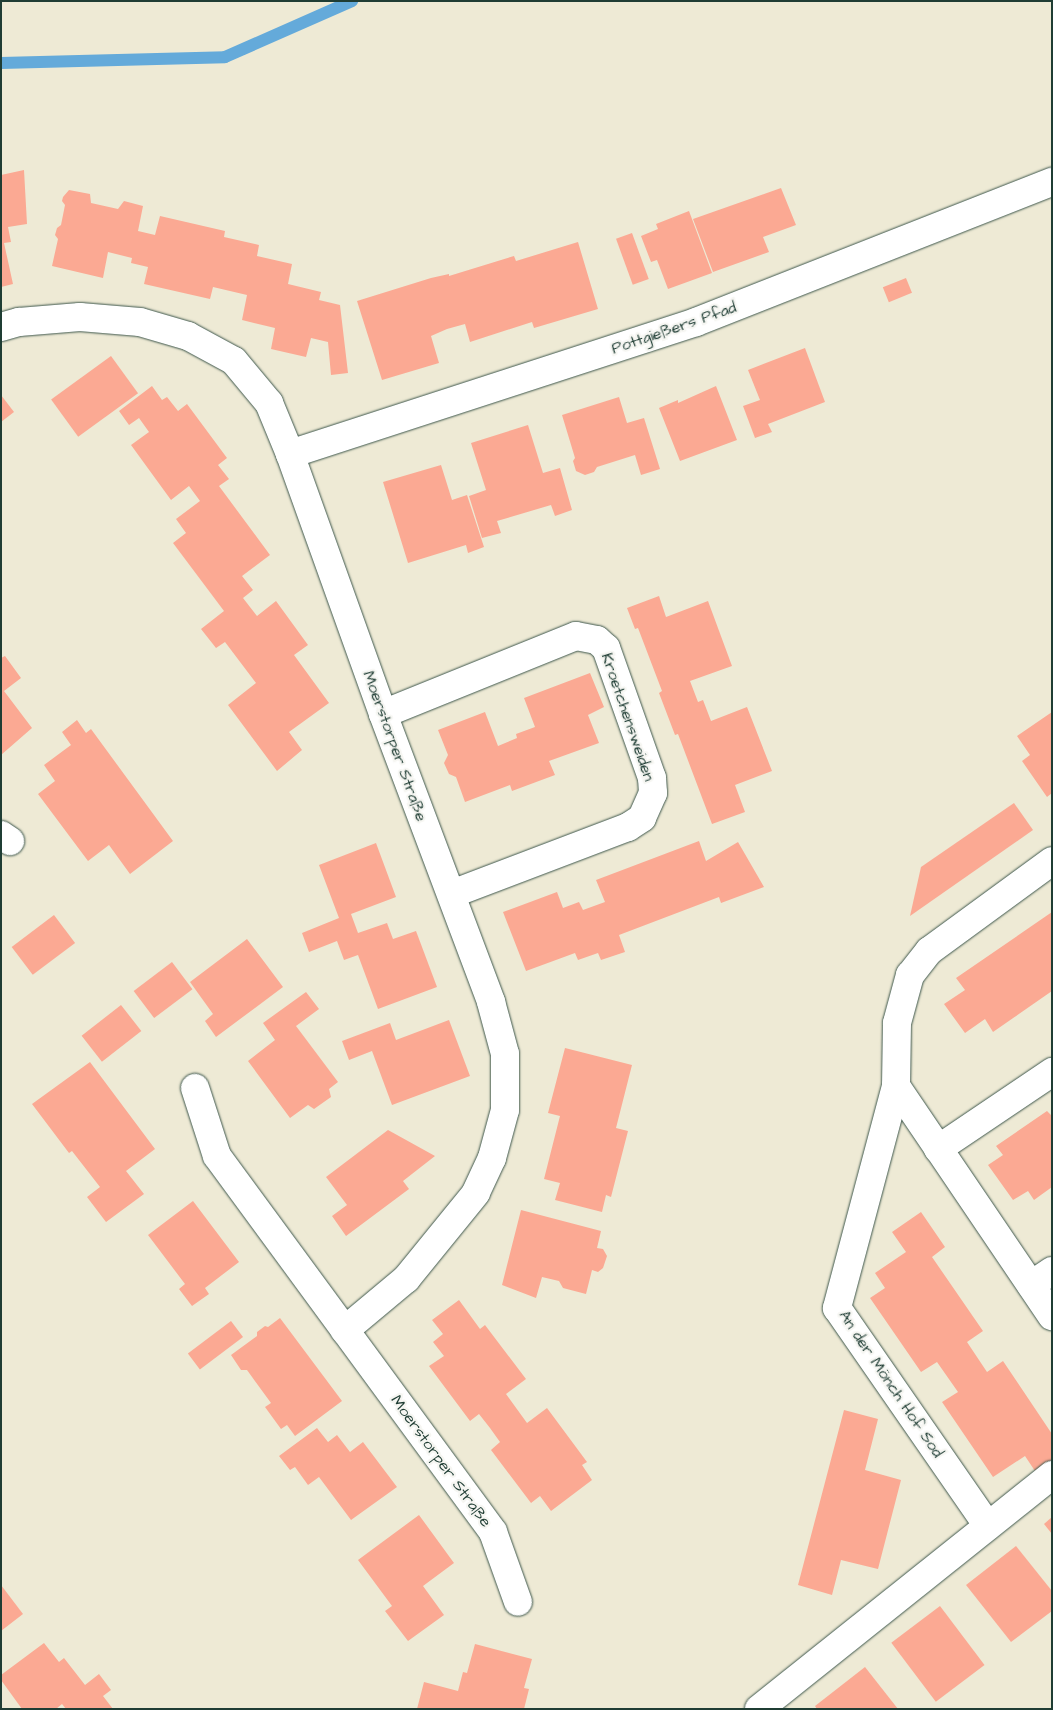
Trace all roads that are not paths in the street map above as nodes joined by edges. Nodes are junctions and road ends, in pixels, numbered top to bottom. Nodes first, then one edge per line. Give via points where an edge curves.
1 (1052, 182) edge
2 (1, 327) edge
3 (290, 454) junction
4 (382, 714) junction
5 (1052, 861) edge
6 (452, 894) junction
7 (1052, 1072) edge
8 (896, 1086) junction
9 (195, 1088) dead end
10 (938, 1149) junction
11 (1041, 1278) edge
12 (1052, 1316) edge
13 (345, 1330) junction
14 (1052, 1475) edge
15 (988, 1526) junction
16 (518, 1602) dead end
17 (759, 1709) edge

1 - 3 street, Pottgießers Pfad via 696,322
2 - 3 street, Moerstorper Straße via 80,316 140,322 188,336 234,362 269,403
3 - 4 street, Moerstorper Straße
4 - 6 street, Moerstorper Straße
4 - 6 street, Kroetchensweiden via 576,636 597,640 606,648 652,778 653,792 642,818 628,827
5 - 8 street, An der Mönch Hof Sod via 929,951 910,975 897,1023
6 - 13 street, Moerstorper Straße via 491,1002 505,1054 505,1110 492,1158 476,1192 406,1279
7 - 10 street
8 - 10 street
8 - 15 street, An der Mönch Hof Sod via 837,1308
9 - 13 street, Moerstorper Straße via 217,1156
10 - 11 street
11 - 12 street
13 - 16 street, Moerstorper Straße via 493,1532
14 - 15 street
15 - 17 street

